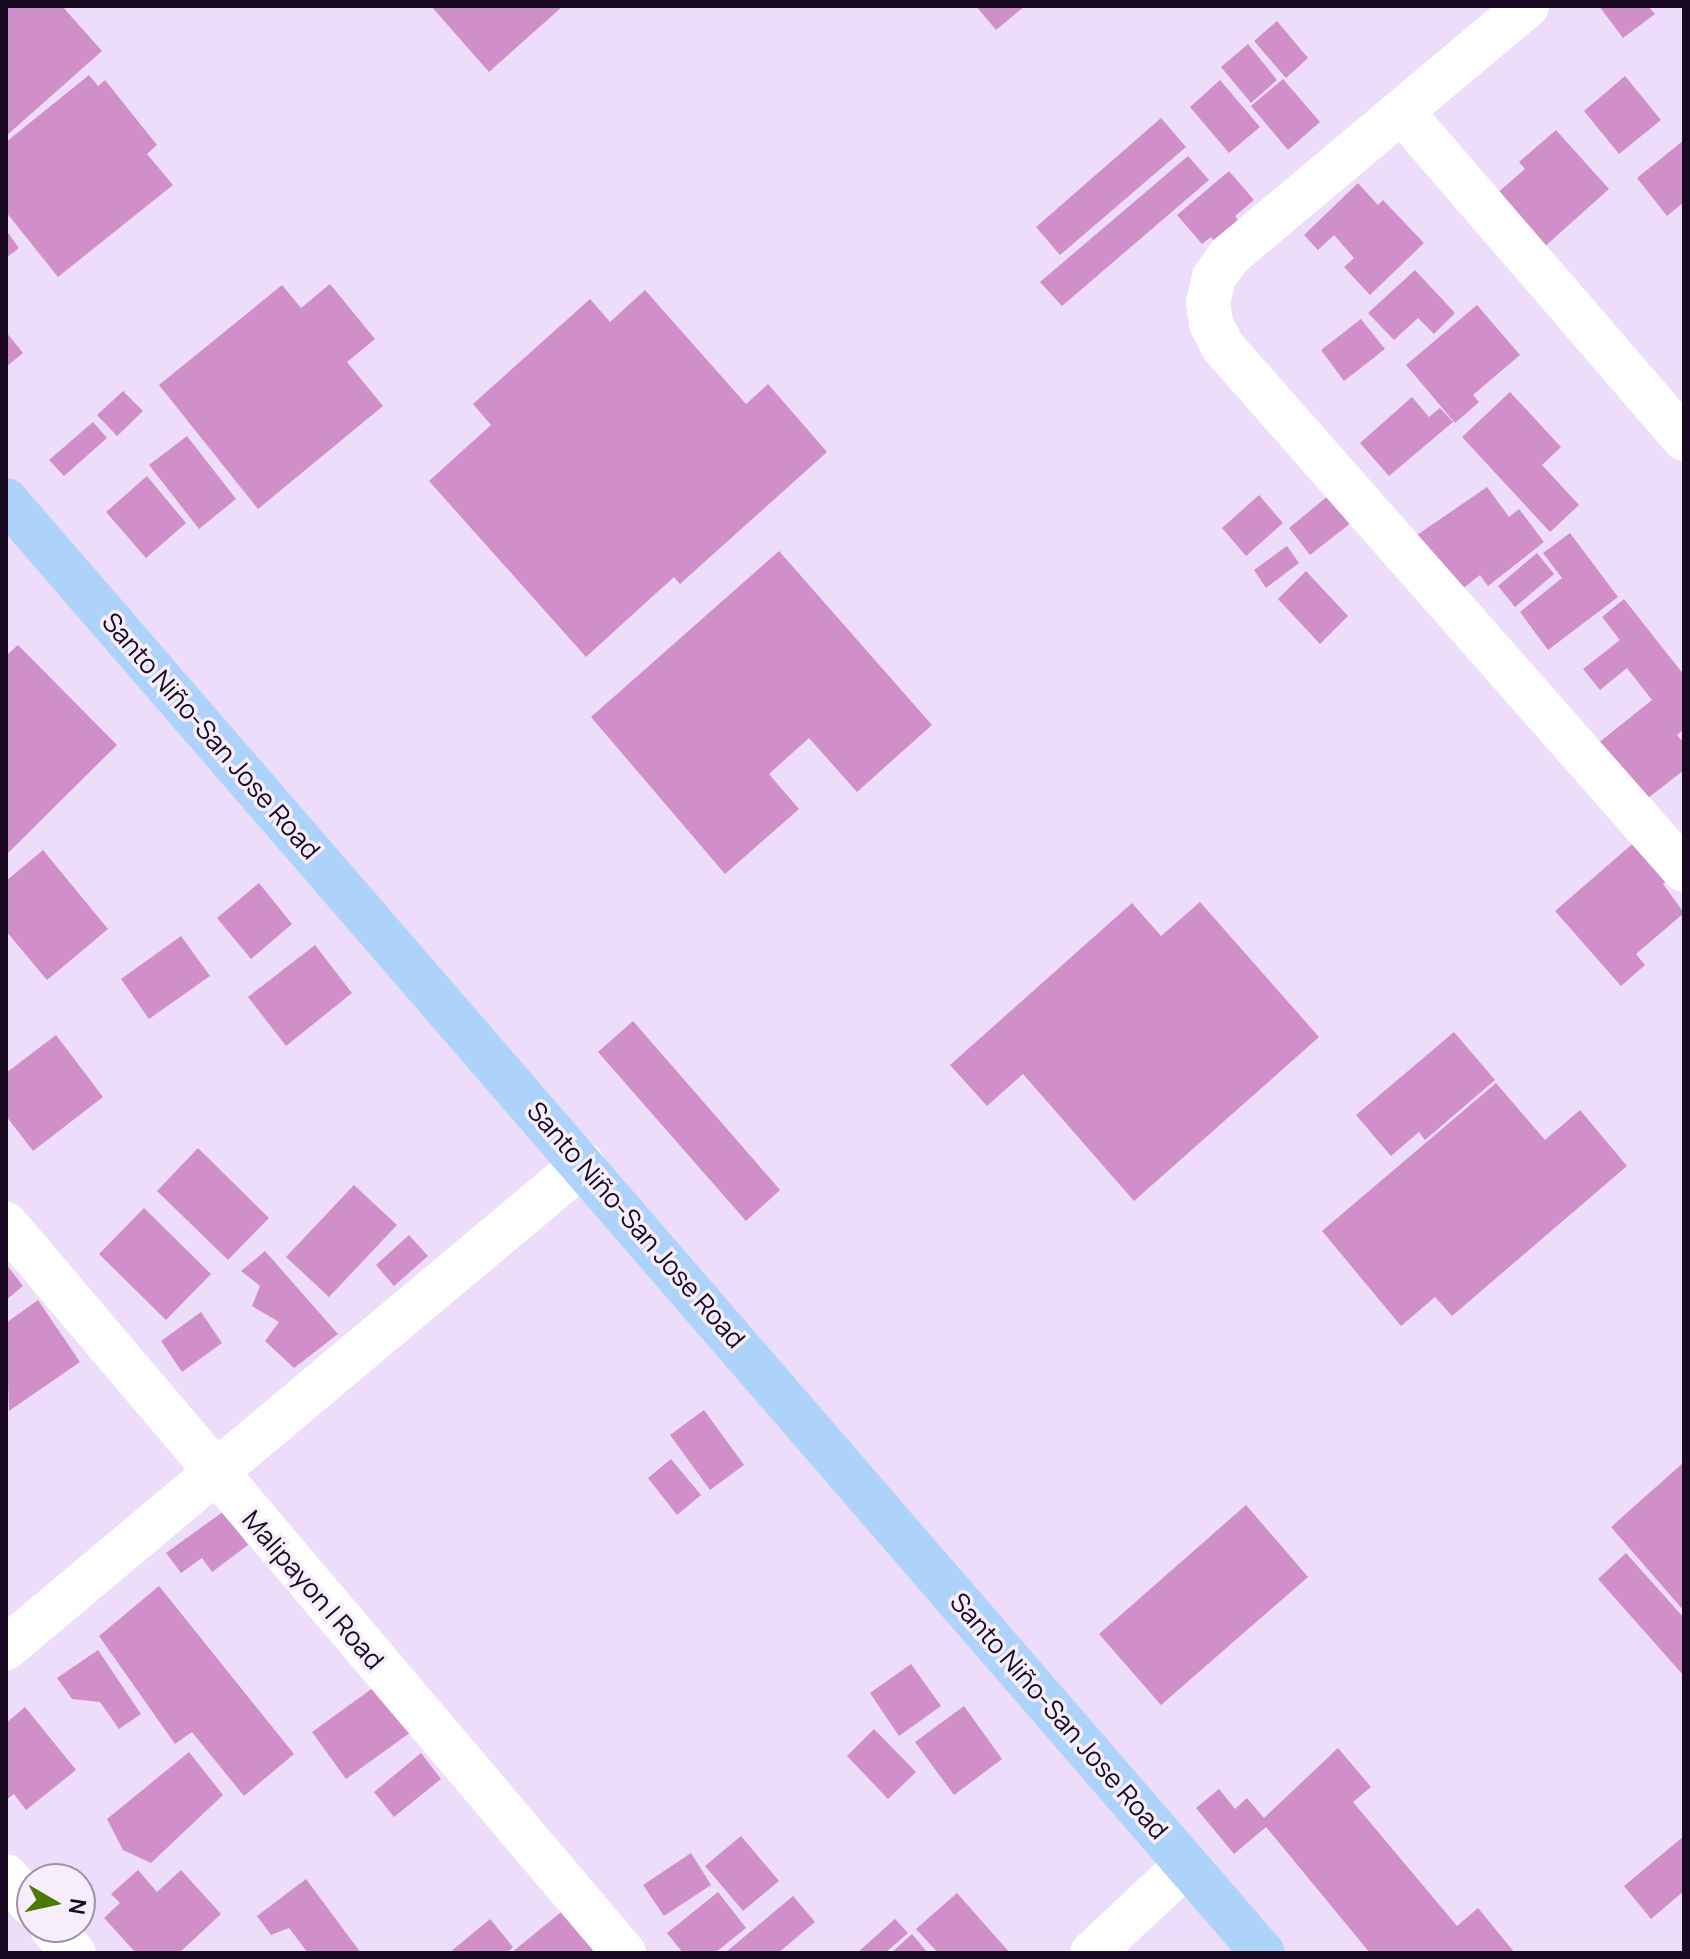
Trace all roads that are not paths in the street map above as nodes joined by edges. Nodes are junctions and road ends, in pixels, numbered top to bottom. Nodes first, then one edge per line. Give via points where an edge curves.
1 (1527, 6) edge
2 (1402, 112) junction
3 (1684, 439) edge
4 (6, 500) edge
5 (1684, 870) edge
6 (583, 1164) junction
7 (6, 1224) edge
8 (212, 1472) junction
9 (6, 1648) edge
10 (1186, 1865) junction
11 (624, 1953) edge
12 (1092, 1953) edge
13 (1263, 1953) edge

1 - 2 street
2 - 3 street
2 - 5 street via 1230,255 1214,277 1208,302 1211,324 1223,347
4 - 6 main road, Santo Niño-San Jose Road
6 - 8 street
6 - 10 main road, Santo Niño-San Jose Road
7 - 8 street, Malipayon I Road
8 - 9 street
8 - 11 street, Malipayon I Road
10 - 12 street
10 - 13 main road, Santo Niño-San Jose Road

